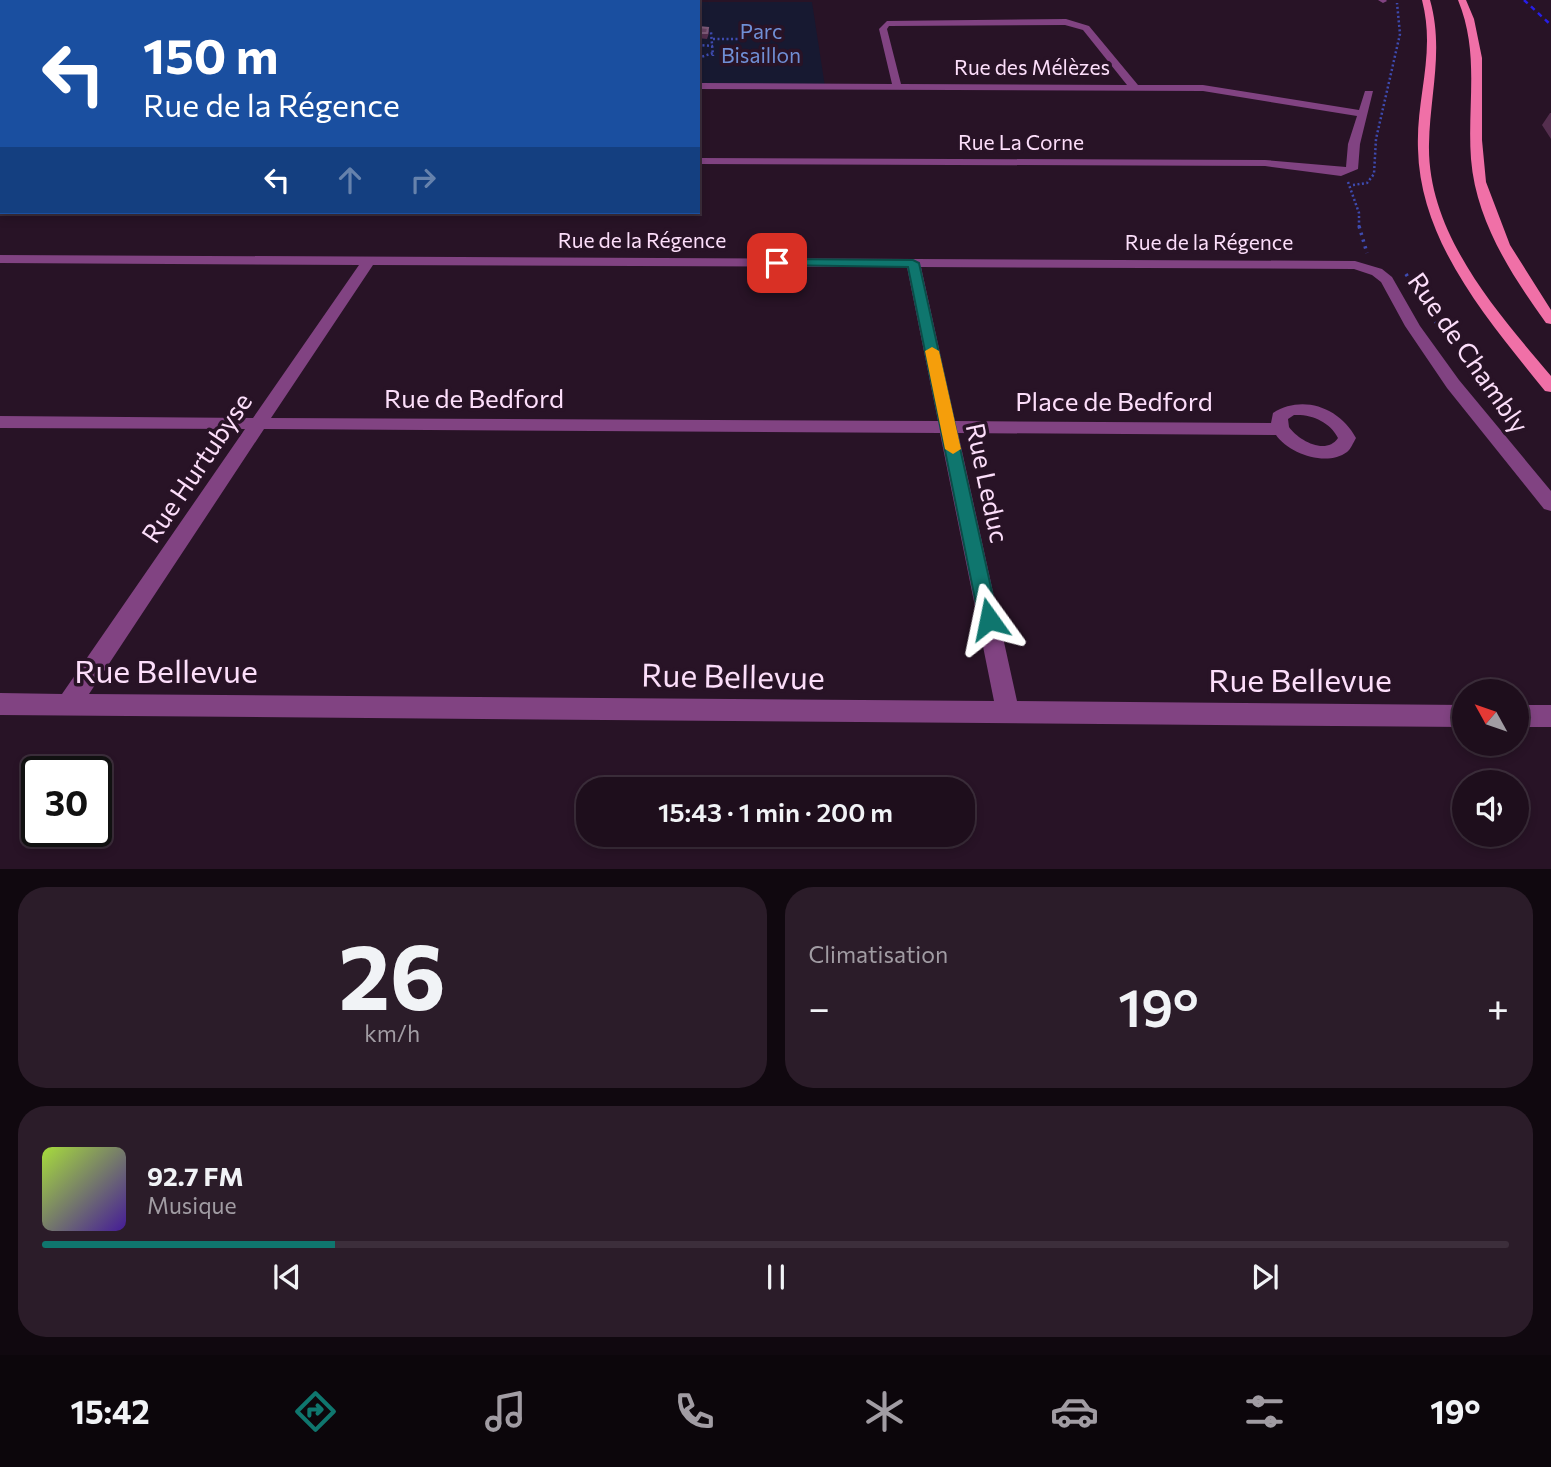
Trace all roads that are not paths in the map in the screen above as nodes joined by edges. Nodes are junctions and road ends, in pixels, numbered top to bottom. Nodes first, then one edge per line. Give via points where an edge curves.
1 (1426, 0) edge
2 (1462, 0) edge
3 (700, 86) edge
4 (897, 86) junction
5 (1135, 88) junction
6 (1369, 93) dead end
7 (1363, 114) junction
8 (700, 161) edge
9 (0, 259) edge
10 (369, 260) junction
11 (1372, 262) joint
12 (913, 263) junction
13 (1551, 320) edge
14 (1551, 387) edge
15 (0, 422) edge
16 (258, 424) junction
17 (948, 428) junction
18 (1280, 429) dead end
19 (1551, 504) edge
20 (0, 704) edge
21 (68, 705) junction
22 (1008, 713) junction
23 (1452, 716) edge
24 (1530, 716) edge
25 (1551, 716) edge

1 - 14 main road via 1435,39 1423,136 1423,165 1431,198 1474,285
2 - 13 main road via 1476,44 1476,139 1482,190 1502,243
3 - 4 street, Rue des Mélèzes
4 - 5 street, Rue des Mélèzes
4 - 5 street via 883,29 887,23 1057,22 1086,27
5 - 7 street, Rue des Mélèzes via 1214,89
6 - 7 street
7 - 8 street, Rue La Corne via 1352,169 1343,172 1265,163
9 - 10 street, Rue de la Régence
10 - 12 street, Rue de la Régence
10 - 16 street, Rue Hurtubyse
11 - 12 street, Rue de la Régence
11 - 19 street, Rue de Chambly via 1460,394
12 - 17 street, Rue Leduc
15 - 16 street, Rue de Bedford
16 - 17 street, Rue de Bedford
16 - 21 street, Rue Hurtubyse
17 - 18 street, Place de Bedford
17 - 22 street, Rue Leduc
20 - 21 street, Rue Bellevue
21 - 22 street, Rue Bellevue
22 - 23 street, Rue Bellevue
24 - 25 street

